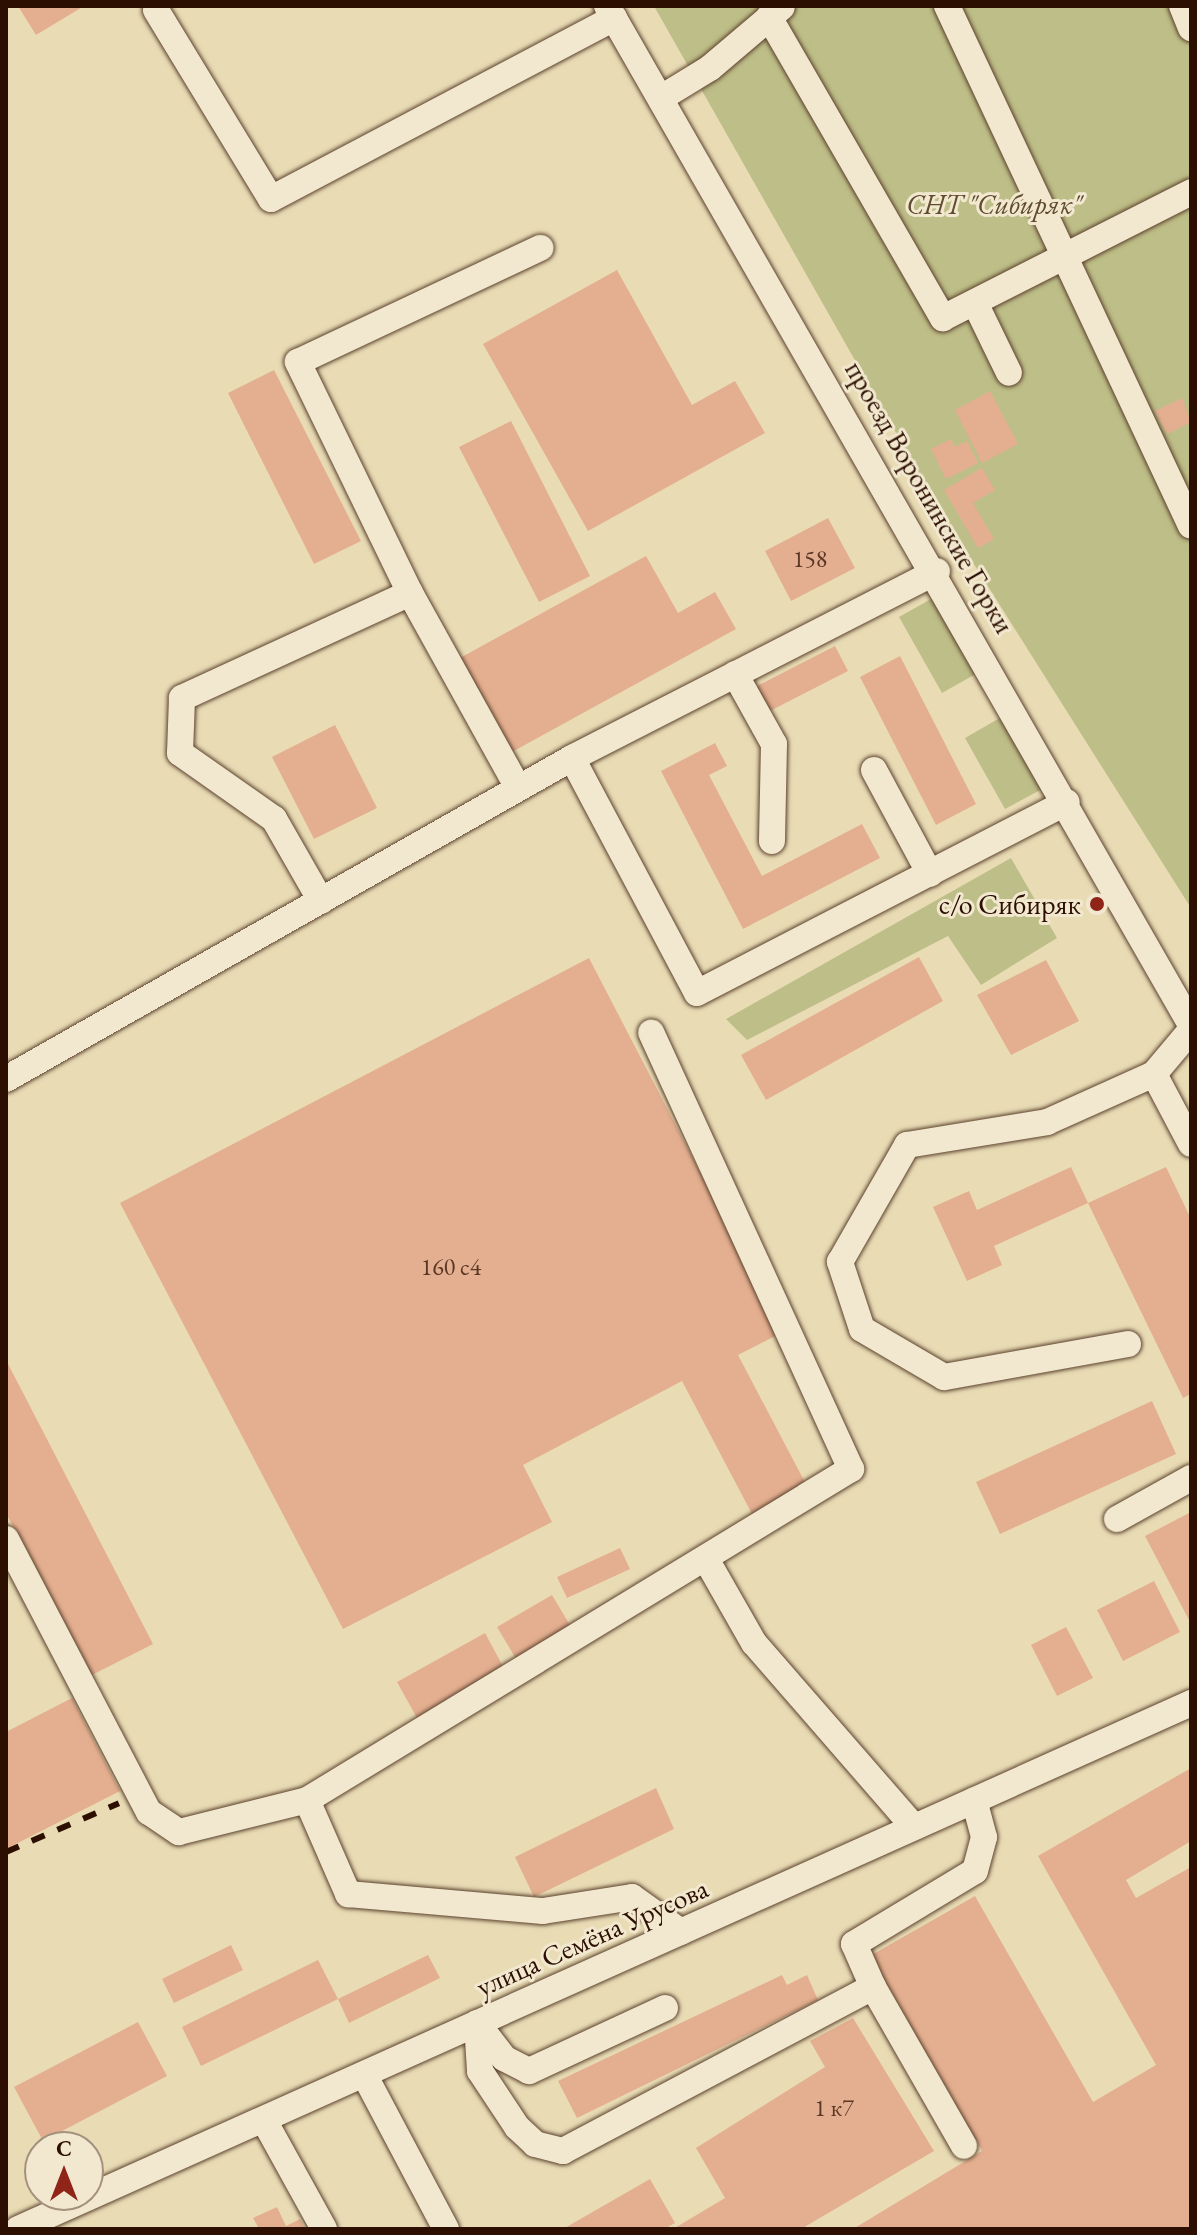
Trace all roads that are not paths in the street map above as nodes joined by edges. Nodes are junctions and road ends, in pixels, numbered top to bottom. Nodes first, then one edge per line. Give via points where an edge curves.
1 (947, 6) edge
2 (1182, 6) edge
3 (156, 10) dead end
4 (610, 12) edge
5 (776, 12) edge
6 (1191, 28) edge
7 (661, 98) junction
8 (1191, 192) edge
9 (540, 248) dead end
10 (1062, 254) junction
11 (977, 307) junction
12 (1009, 373) dead end
13 (1191, 526) edge
14 (937, 571) junction
15 (410, 593) junction
16 (735, 674) junction
17 (572, 758) junction
18 (874, 770) dead end
19 (518, 788) junction
20 (1067, 802) junction
21 (772, 841) dead end
22 (930, 874) junction
23 (321, 901) junction
24 (1191, 1027) edge
25 (651, 1033) dead end
26 (1154, 1074) junction
27 (6, 1079) edge
28 (1191, 1144) edge
29 (1128, 1344) dead end
30 (1191, 1478) edge
31 (1117, 1519) dead end
32 (6, 1539) edge
33 (706, 1559) junction
34 (1191, 1703) edge
35 (307, 1800) junction
36 (974, 1800) junction
37 (914, 1827) junction
38 (681, 1932) junction
39 (873, 1987) junction
40 (665, 2008) dead end
41 (477, 2023) junction
42 (365, 2076) junction
43 (265, 2122) junction
44 (964, 2146) dead end
45 (18, 2229) edge
46 (324, 2229) edge
47 (446, 2229) edge

1 - 10 street
2 - 6 street
3 - 4 street via 271,199
4 - 7 street, проезд Воронинские Горки
5 - 7 street
5 - 11 street via 943,318
7 - 14 street, проезд Воронинские Горки
8 - 10 street
9 - 15 street via 298,362
10 - 11 street
10 - 13 street
11 - 12 street
14 - 16 street
14 - 20 street, проезд Воронинские Горки
15 - 19 street
15 - 23 street via 182,698 180,753 274,819
16 - 17 street
16 - 21 street via 774,744
17 - 19 street
17 - 22 street via 697,993
18 - 22 street
19 - 23 street
20 - 22 street
20 - 24 street, проезд Воронинские Горки
23 - 27 street
24 - 26 street
25 - 33 street via 851,1469
26 - 28 street
26 - 29 street via 1047,1122 907,1145 840,1262 862,1329 944,1377
30 - 31 street
32 - 35 street via 149,1812 179,1832
33 - 35 street
33 - 37 street via 754,1643
34 - 36 street, улица Семёна Урусова
35 - 38 street via 348,1894 543,1911 632,1897
36 - 37 street, улица Семёна Урусова
36 - 39 street via 984,1837 975,1871 854,1944
37 - 38 street, улица Семёна Урусова
38 - 41 street, улица Семёна Урусова
39 - 41 street via 563,2151 535,2144 517,2127 480,2071
39 - 44 street
40 - 41 street via 529,2071 504,2058
41 - 42 street, улица Семёна Урусова
42 - 43 street, улица Семёна Урусова
42 - 47 street
43 - 45 street, улица Семёна Урусова
43 - 46 street

